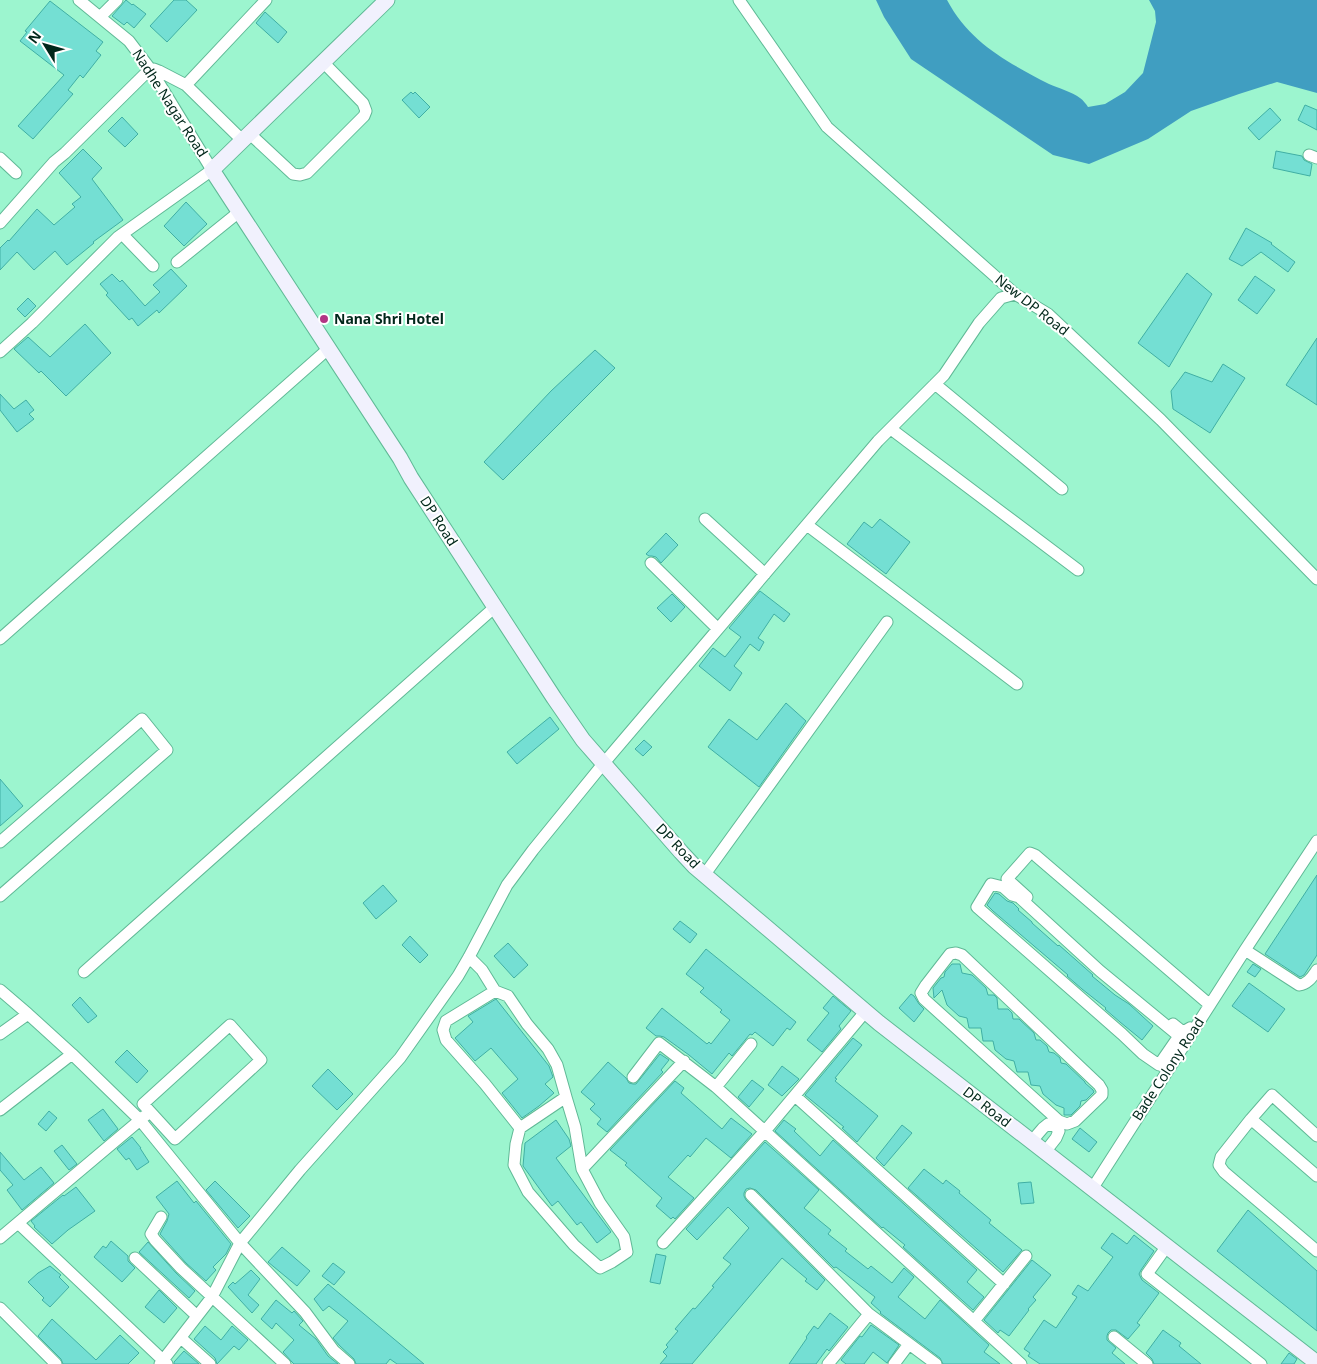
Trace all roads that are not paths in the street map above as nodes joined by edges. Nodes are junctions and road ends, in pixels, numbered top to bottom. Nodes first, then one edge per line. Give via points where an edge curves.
1 (79, 0) edge
2 (117, 0) edge
3 (266, 0) edge
4 (387, 0) edge
5 (739, 0) edge
6 (100, 17) junction
7 (323, 62) junction
8 (151, 70) junction
9 (186, 85) junction
10 (246, 137) junction
11 (0, 158) edge
12 (212, 170) junction
13 (16, 173) dead end
14 (239, 212) junction
15 (0, 223) edge
16 (122, 234) junction
17 (178, 262) dead end
18 (153, 266) dead end
19 (1015, 294) junction
20 (328, 349) junction
21 (0, 352) edge
22 (935, 384) junction
23 (891, 429) junction
24 (1062, 489) dead end
25 (705, 519) dead end
26 (807, 525) junction
27 (650, 563) dead end
28 (1078, 570) dead end
29 (765, 574) junction
30 (1317, 579) edge
31 (495, 607) junction
32 (887, 622) dead end
33 (718, 629) junction
34 (0, 639) edge
35 (1017, 684) dead end
36 (603, 764) junction
37 (1317, 841) edge
38 (0, 842) edge
39 (700, 870) junction
40 (0, 896) edge
41 (1245, 950) junction
42 (470, 957) junction
43 (1317, 970) edge
44 (84, 972) dead end
45 (0, 990) edge
46 (495, 991) junction
47 (1208, 1003) junction
48 (865, 1012) junction
49 (28, 1014) junction
50 (0, 1034) edge
51 (1185, 1035) junction
52 (751, 1044) dead end
53 (72, 1054) junction
54 (684, 1061) junction
55 (633, 1077) dead end
56 (716, 1087) junction
57 (794, 1096) junction
58 (566, 1097) junction
59 (0, 1110) edge
60 (150, 1111) junction
61 (1251, 1119) junction
62 (140, 1120) junction
63 (1057, 1124) junction
64 (520, 1128) junction
65 (765, 1131) junction
66 (1317, 1136) edge
67 (1036, 1137) junction
68 (1049, 1147) junction
69 (582, 1169) junction
70 (1317, 1176) edge
71 (1092, 1189) junction
72 (751, 1196) dead end
73 (161, 1217) dead end
74 (18, 1223) junction
75 (0, 1238) edge
76 (240, 1243) junction
77 (664, 1243) dead end
78 (1167, 1246) junction
79 (1317, 1251) edge
80 (1026, 1256) dead end
81 (135, 1258) dead end
82 (1004, 1284) junction
83 (212, 1297) junction
84 (0, 1308) edge
85 (869, 1314) junction
86 (197, 1316) junction
87 (974, 1320) junction
88 (1114, 1337) dead end
89 (181, 1338) junction
90 (909, 1344) junction
91 (1016, 1362) edge
92 (163, 1363) edge
93 (1317, 1363) edge
94 (56, 1364) edge
95 (210, 1364) edge
96 (284, 1364) edge
97 (349, 1364) edge
98 (828, 1364) edge
99 (894, 1364) edge
100 (936, 1364) edge
101 (1147, 1364) edge
102 (1261, 1364) edge

1 - 6 street, Nadhe Nagar Road
2 - 6 street
3 - 9 street
4 - 7 street
5 - 19 street, New DP Road via 827,127
6 - 8 street, Nadhe Nagar Road via 129,41
7 - 10 street
7 - 10 street via 366,110 364,116 307,173 293,174
8 - 9 street
8 - 12 street, Nadhe Nagar Road
8 - 15 street via 54,162
9 - 10 street
10 - 12 street
11 - 13 street
12 - 14 street, DP Road
12 - 16 street
14 - 17 street
14 - 20 street, DP Road
16 - 18 street
16 - 21 street
19 - 22 street via 1001,298
19 - 30 street, New DP Road via 1048,314 1168,426
20 - 31 street, DP Road
20 - 34 street
22 - 23 street
22 - 24 street
23 - 26 street
23 - 28 street
25 - 29 street
26 - 29 street
26 - 35 street
27 - 33 street
29 - 33 street
31 - 36 street, DP Road via 554,698
31 - 44 street
32 - 39 street
33 - 36 street
36 - 39 street, DP Road
36 - 42 street via 507,885
37 - 41 street, Bade Colony Road
38 - 40 street via 142,719 168,750
39 - 48 street, DP Road
41 - 43 street via 1299,985 1304,985
41 - 47 street, Bade Colony Road
42 - 46 street
42 - 76 street via 398,1060
45 - 49 street
46 - 58 street via 508,996 548,1049 557,1065
46 - 64 street via 446,1021 443,1030 446,1040
47 - 51 street, Bade Colony Road
47 - 51 street via 1035,854 1030,853 1007,879
48 - 57 street
48 - 67 street, DP Road
49 - 50 street
49 - 53 street
51 - 51 street via 1100,971 1019,897 991,884 978,907 1143,1054 1158,1065
51 - 71 street, Bade Colony Road
52 - 56 street
53 - 59 street
53 - 62 street
54 - 55 street via 660,1043
54 - 56 street
54 - 69 street
56 - 65 street
57 - 65 street
57 - 82 street
58 - 64 street
58 - 69 street
60 - 60 street via 143,1104 230,1025 261,1060 175,1139
60 - 62 street
61 - 66 street via 1272,1094
61 - 70 street
61 - 79 street via 1221,1157 1219,1165
62 - 74 street
62 - 76 street
63 - 63 street via 1075,1121 1102,1095 1099,1085 962,955 950,954 921,992 924,999
63 - 67 street via 1048,1124
63 - 68 street via 1059,1131
64 - 69 street via 514,1165 528,1192 574,1245 600,1268 627,1252 624,1237 600,1203
65 - 77 street
65 - 87 street
67 - 68 street, DP Road
68 - 71 street, DP Road
71 - 78 street, DP Road
72 - 85 street
73 - 83 street via 151,1234
74 - 75 street
74 - 92 street
76 - 83 street
76 - 97 street
78 - 93 street, DP Road
78 - 102 street via 1147,1274
80 - 82 street
81 - 86 street
82 - 87 street
83 - 86 street
83 - 96 street
84 - 94 street
85 - 90 street
85 - 98 street
86 - 89 street
87 - 91 street
88 - 101 street
89 - 92 street
89 - 95 street
90 - 99 street
90 - 100 street

